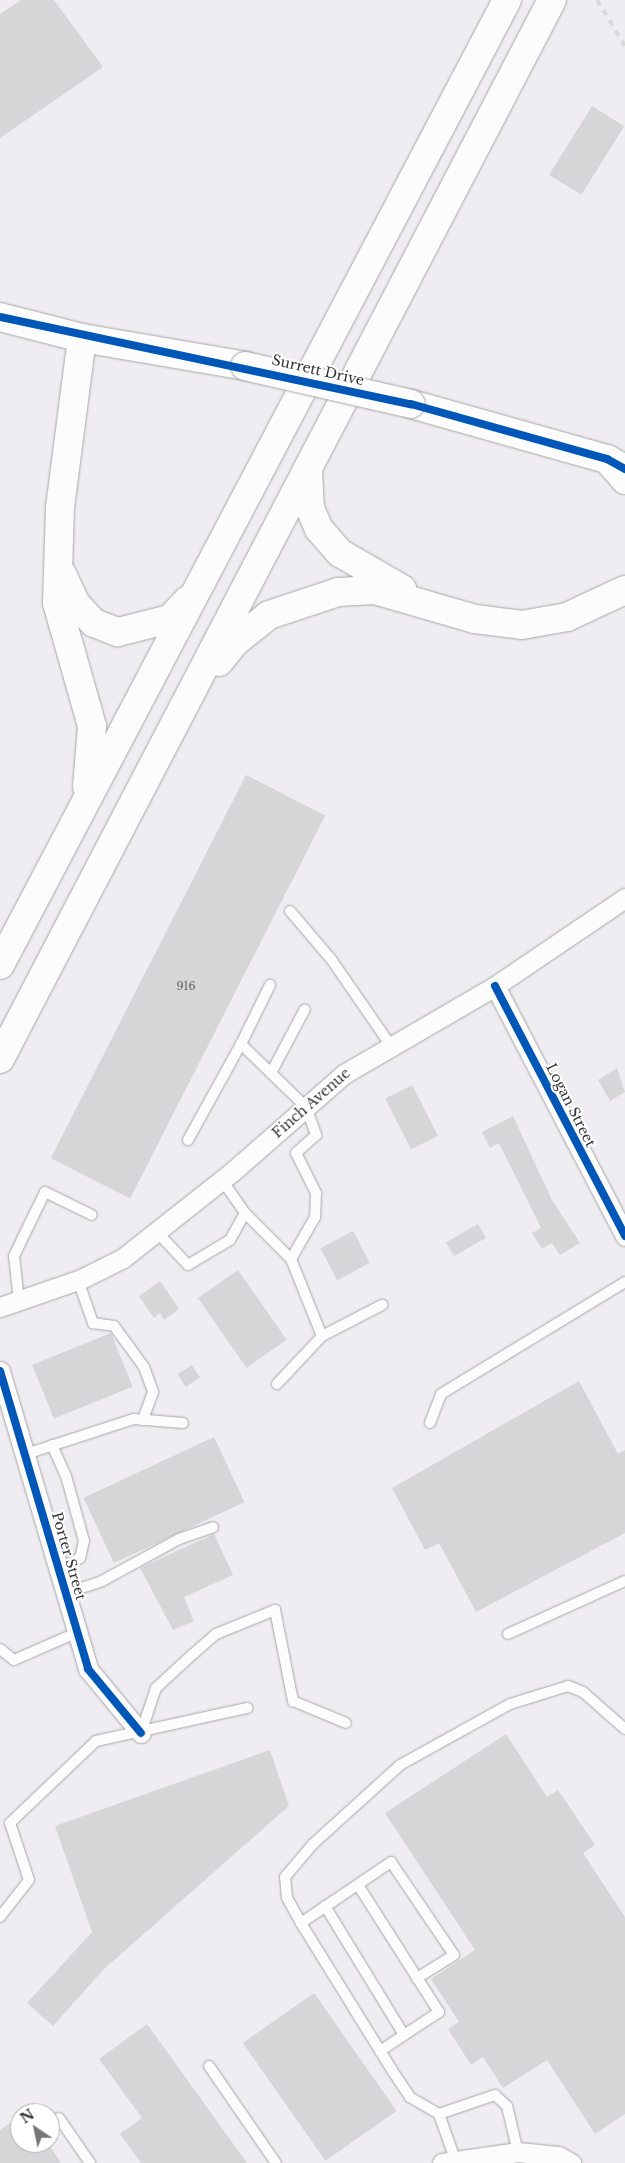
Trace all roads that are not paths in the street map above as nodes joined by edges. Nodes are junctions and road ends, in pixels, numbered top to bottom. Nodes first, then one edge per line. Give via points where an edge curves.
1 (507, 0) edge
2 (552, 0) edge
3 (0, 317) edge
4 (82, 338) junction
5 (616, 464) edge
6 (308, 470) junction
7 (625, 480) edge
8 (58, 563) junction
9 (198, 590) junction
10 (625, 590) edge
11 (429, 605) junction
12 (185, 706) junction
13 (85, 803) junction
14 (625, 898) edge
15 (290, 911) dead end
16 (0, 965) edge
17 (270, 985) dead end
18 (495, 986) junction
19 (305, 1009) dead end
20 (390, 1043) junction
21 (241, 1044) junction
22 (0, 1059) edge
23 (271, 1073) junction
24 (306, 1107) junction
25 (188, 1140) dead end
26 (222, 1180) junction
27 (245, 1213) junction
28 (92, 1216) dead end
29 (157, 1232) junction
30 (625, 1236) edge
31 (291, 1259) junction
32 (78, 1280) junction
33 (625, 1282) edge
34 (19, 1301) junction
35 (382, 1305) dead end
36 (0, 1307) edge
37 (322, 1336) junction
38 (0, 1371) edge
39 (278, 1384) dead end
40 (143, 1420) junction
41 (183, 1423) dead end
42 (430, 1423) dead end
43 (52, 1445) junction
44 (26, 1454) junction
45 (213, 1527) dead end
46 (60, 1569) junction
47 (625, 1581) edge
48 (66, 1593) junction
49 (78, 1632) junction
50 (508, 1634) dead end
51 (0, 1650) edge
52 (247, 1708) dead end
53 (346, 1723) dead end
54 (625, 1729) edge
55 (141, 1733) junction
56 (358, 1885) junction
57 (325, 1906) junction
58 (0, 1917) edge
59 (300, 1923) junction
60 (417, 1978) junction
61 (404, 2036) junction
62 (380, 2051) junction
63 (208, 2066) dead end
64 (439, 2114) junction
65 (60, 2119) edge
66 (518, 2152) junction
67 (448, 2161) edge
68 (90, 2163) edge
69 (276, 2163) edge
70 (571, 2163) edge

1 - 9 main road
2 - 6 main road
3 - 4 main road, Surrett Drive
4 - 5 main road, Surrett Drive, bridge via 245,366 410,404
4 - 8 main road via 60,507
5 - 7 main road
6 - 11 main road via 310,508 319,529 340,553
6 - 12 main road
8 - 9 main road via 76,604 94,623 118,632 170,619
8 - 13 main road via 57,603 64,633 84,686 92,726
9 - 13 main road
10 - 11 main road via 567,618 522,625 475,619
11 - 12 main road via 375,590 338,592 268,615 235,642
12 - 22 main road
13 - 16 main road
14 - 18 street, Finch Avenue
15 - 20 lane via 331,959
17 - 21 lane
18 - 20 street, Finch Avenue
18 - 30 street, Logan Street
19 - 23 lane
20 - 24 street, Finch Avenue
21 - 23 lane
21 - 25 lane
23 - 24 lane
24 - 26 street, Finch Avenue
24 - 31 lane via 316,1135 296,1153 316,1193 315,1217
26 - 27 lane
26 - 29 street, Finch Avenue
27 - 29 lane via 230,1240 188,1265
27 - 31 lane
28 - 34 lane via 45,1192 14,1256
29 - 32 street, Finch Avenue via 123,1258
31 - 37 lane
32 - 34 street, Finch Avenue
32 - 40 lane via 93,1323 114,1326 144,1367 153,1392
33 - 42 lane via 442,1394
34 - 36 street, Finch Avenue
35 - 37 lane
37 - 39 lane
38 - 44 street, Porter Street
40 - 41 lane
40 - 43 lane
43 - 44 lane
43 - 46 lane via 66,1476 84,1541 80,1558
44 - 46 street, Porter Street
45 - 48 lane via 179,1539 102,1581
46 - 48 street, Porter Street
47 - 50 lane
48 - 49 street, Porter Street
49 - 51 lane via 14,1660
49 - 55 street, Porter Street via 88,1669
52 - 55 lane
53 - 55 lane via 293,1701 275,1610 216,1634 193,1654 156,1688
54 - 59 lane via 584,1692 568,1686 548,1688 510,1704 400,1766 313,1844 285,1877 287,1898
55 - 58 lane via 96,1741 10,1823 29,1880
56 - 57 lane
56 - 60 lane
56 - 60 lane via 391,1862 454,1955
57 - 59 lane
57 - 61 lane
59 - 62 lane
60 - 61 lane via 439,2012
61 - 62 lane
62 - 64 lane via 410,2097
63 - 69 lane
64 - 66 lane via 496,2095 507,2106
64 - 67 lane
65 - 68 lane
66 - 67 street
66 - 70 street via 558,2156

